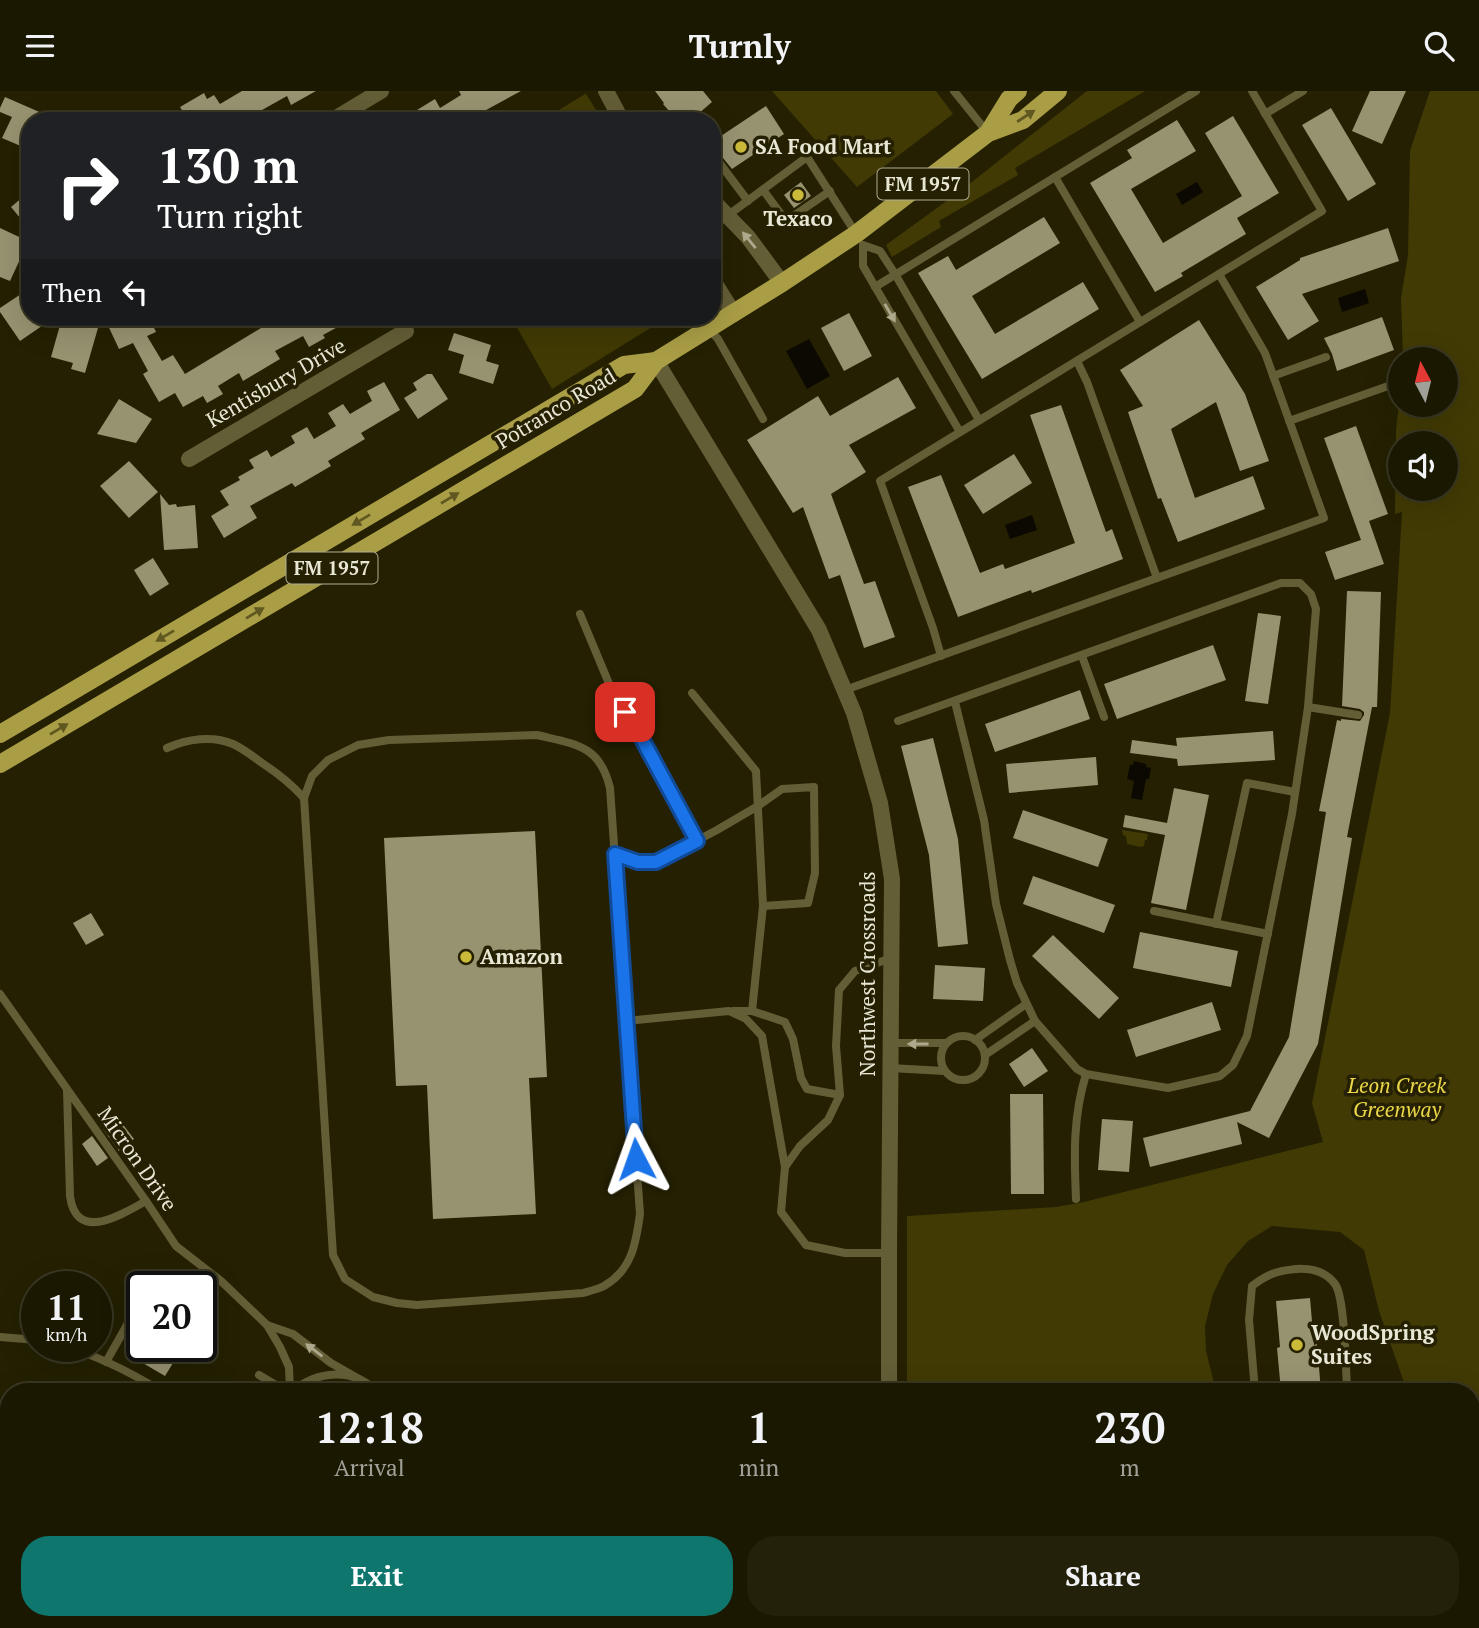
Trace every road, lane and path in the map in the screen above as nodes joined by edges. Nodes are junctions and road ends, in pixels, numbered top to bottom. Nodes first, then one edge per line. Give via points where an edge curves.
1 (381, 91) edge
2 (606, 91) edge
3 (954, 91) edge
4 (1018, 91) edge
5 (1058, 91) edge
6 (1196, 91) edge
7 (1252, 91) edge
8 (1303, 91) edge
9 (346, 112) edge
10 (618, 112) edge
11 (1265, 114) junction
12 (988, 133) junction
13 (721, 165) edge
14 (1055, 177) junction
15 (763, 190) junction
16 (830, 191) junction
17 (748, 201) junction
18 (721, 209) edge
19 (728, 216) junction
20 (721, 221) edge
21 (860, 239) junction
22 (895, 274) junction
23 (1219, 274) junction
24 (782, 283) junction
25 (875, 287) junction
26 (721, 293) edge
27 (734, 314) junction
28 (721, 322) edge
29 (1140, 322) junction
30 (403, 326) edge
31 (714, 326) edge
32 (709, 329) junction
33 (1326, 357) dead end
34 (656, 361) junction
35 (1077, 361) junction
36 (1273, 376) junction
37 (1388, 386) edge
38 (763, 419) dead end
39 (979, 420) junction
40 (1289, 421) junction
41 (960, 432) junction
42 (189, 459) dead end
43 (1157, 578) junction
44 (580, 614) dead end
45 (942, 656) junction
46 (1082, 656) junction
47 (845, 690) junction
48 (692, 693) dead end
49 (955, 702) junction
50 (1308, 707) junction
51 (1358, 715) dead end
52 (1104, 717) dead end
53 (898, 721) dead end
54 (0, 734) edge
55 (167, 748) dead end
56 (0, 764) edge
57 (1295, 792) junction
58 (304, 798) junction
59 (758, 806) junction
60 (697, 841) junction
61 (615, 854) junction
62 (763, 907) junction
63 (1154, 911) dead end
64 (1216, 924) junction
65 (1268, 934) junction
66 (891, 958) junction
67 (0, 995) edge
68 (1026, 1004) junction
69 (729, 1011) junction
70 (752, 1011) junction
71 (626, 1021) junction
72 (1035, 1021) junction
73 (975, 1040) junction
74 (890, 1043) junction
75 (946, 1044) junction
76 (985, 1055) junction
77 (890, 1068) junction
78 (944, 1071) junction
79 (1086, 1074) junction
80 (67, 1090) junction
81 (840, 1095) junction
82 (785, 1167) junction
83 (1076, 1199) dead end
84 (146, 1201) junction
85 (889, 1253) junction
86 (267, 1325) junction
87 (126, 1327) edge
88 (0, 1337) edge
89 (21, 1339) edge
90 (112, 1351) edge
91 (106, 1362) edge
92 (259, 1375) dead end
93 (359, 1379) junction
94 (148, 1383) edge
95 (274, 1383) edge
96 (290, 1383) edge
97 (304, 1383) edge
98 (365, 1383) edge
99 (889, 1383) edge
100 (1254, 1383) edge
101 (1347, 1383) edge

1 - 9 street
2 - 10 street
3 - 12 lane
4 - 12 main road, FM 1957
12 -> 5 main road, FM 1957 via 1023,120
6 - 14 lane
7 - 11 lane
8 - 11 lane
11 - 23 lane via 1322,211
12 - 21 main road, FM 1957
13 - 17 lane
14 - 22 lane
14 - 29 lane
15 - 16 lane via 786,222
15 - 16 lane via 807,157
15 - 17 lane
16 - 21 lane
17 - 19 lane
18 - 19 street
19 - 20 lane
24 -> 19 street
21 - 22 lane via 880,251
21 - 24 main road, FM 1957
21 - 25 lane via 863,266
22 - 25 lane
22 - 39 lane
23 - 29 lane
23 - 36 lane via 1265,353
24 - 27 main road, FM 1957
25 -> 41 lane
26 - 27 street
27 - 28 main road, FM 1957
29 - 35 lane
30 - 42 street, Kentisbury Drive via 406,331
31 - 32 main road, FM 1957
32 - 34 main road, FM 1957
32 - 38 lane
33 - 36 lane
34 - 47 street, Northwest Crossroads via 798,593
34 -> 54 main road, Potranco Road / FM 1957 via 624,365
56 -> 34 main road, Potranco Road / FM 1957 via 635,389
35 - 39 lane
35 - 43 lane
36 - 40 lane
37 - 40 lane
39 - 41 lane
40 - 43 lane via 1324,518
41 - 45 lane via 880,481
43 - 45 lane
44 - 60 lane via 615,698
45 - 47 lane
46 - 49 lane
46 - 50 lane via 1281,583 1300,583 1311,594 1316,609
46 - 52 lane
47 - 66 street, Northwest Crossroads via 880,803 891,879
48 - 59 lane via 756,771
49 - 53 lane
49 - 68 lane via 984,820 996,904
50 - 51 lane
50 - 57 lane
55 - 58 lane via 208,739 232,744 285,779
57 - 64 lane via 1247,783
57 - 65 lane
58 - 61 lane via 312,776 328,760 358,745 537,735 578,745 594,754 607,773
58 - 71 lane via 332,1255 345,1279 373,1297 417,1305 583,1293 604,1286 620,1273 636,1242 640,1214
59 - 60 lane
59 - 62 lane
59 - 62 lane via 782,789 814,787 815,873 808,903
60 - 61 lane via 656,862
61 - 71 lane
62 - 70 lane
63 - 64 lane
64 - 65 lane
65 - 79 lane via 1247,1036 1233,1065 1220,1076 1168,1088
66 - 74 street, Northwest Crossroads
66 - 81 lane via 855,971 839,990 836,1046
67 - 80 lane, Micron Drive
68 - 72 lane
68 - 73 lane
69 - 70 lane
69 - 71 lane
69 - 82 lane via 746,1019 762,1036
70 - 81 lane via 785,1022 807,1089
72 - 76 lane
72 - 79 lane
73 - 75 lane via 960,1036
73 - 76 lane
75 -> 74 lane
74 - 77 street, Northwest Crossroads
75 - 78 lane via 941,1057
76 - 78 lane via 981,1070 968,1079
77 - 78 lane
77 - 85 street, Northwest Crossroads
79 - 83 lane via 1075,1131
80 - 84 lane, Micron Drive
80 - 84 lane via 70,1196 78,1217 87,1222 106,1220
81 - 82 lane via 828,1120
82 - 85 lane via 781,1212 806,1245 845,1253
84 - 86 lane, Micron Drive via 176,1246
85 - 99 street, Northwest Crossroads
93 -> 86 lane, Micron Drive via 293,1334
86 - 96 lane, Micron Drive via 289,1367
87 - 90 lane
88 - 89 lane
91 - 94 lane
92 - 95 lane
93 - 97 lane via 330,1374
93 - 98 lane, Micron Drive
100 - 101 lane via 1249,1320 1252,1286 1268,1274 1305,1268 1322,1273 1336,1286 1342,1307

